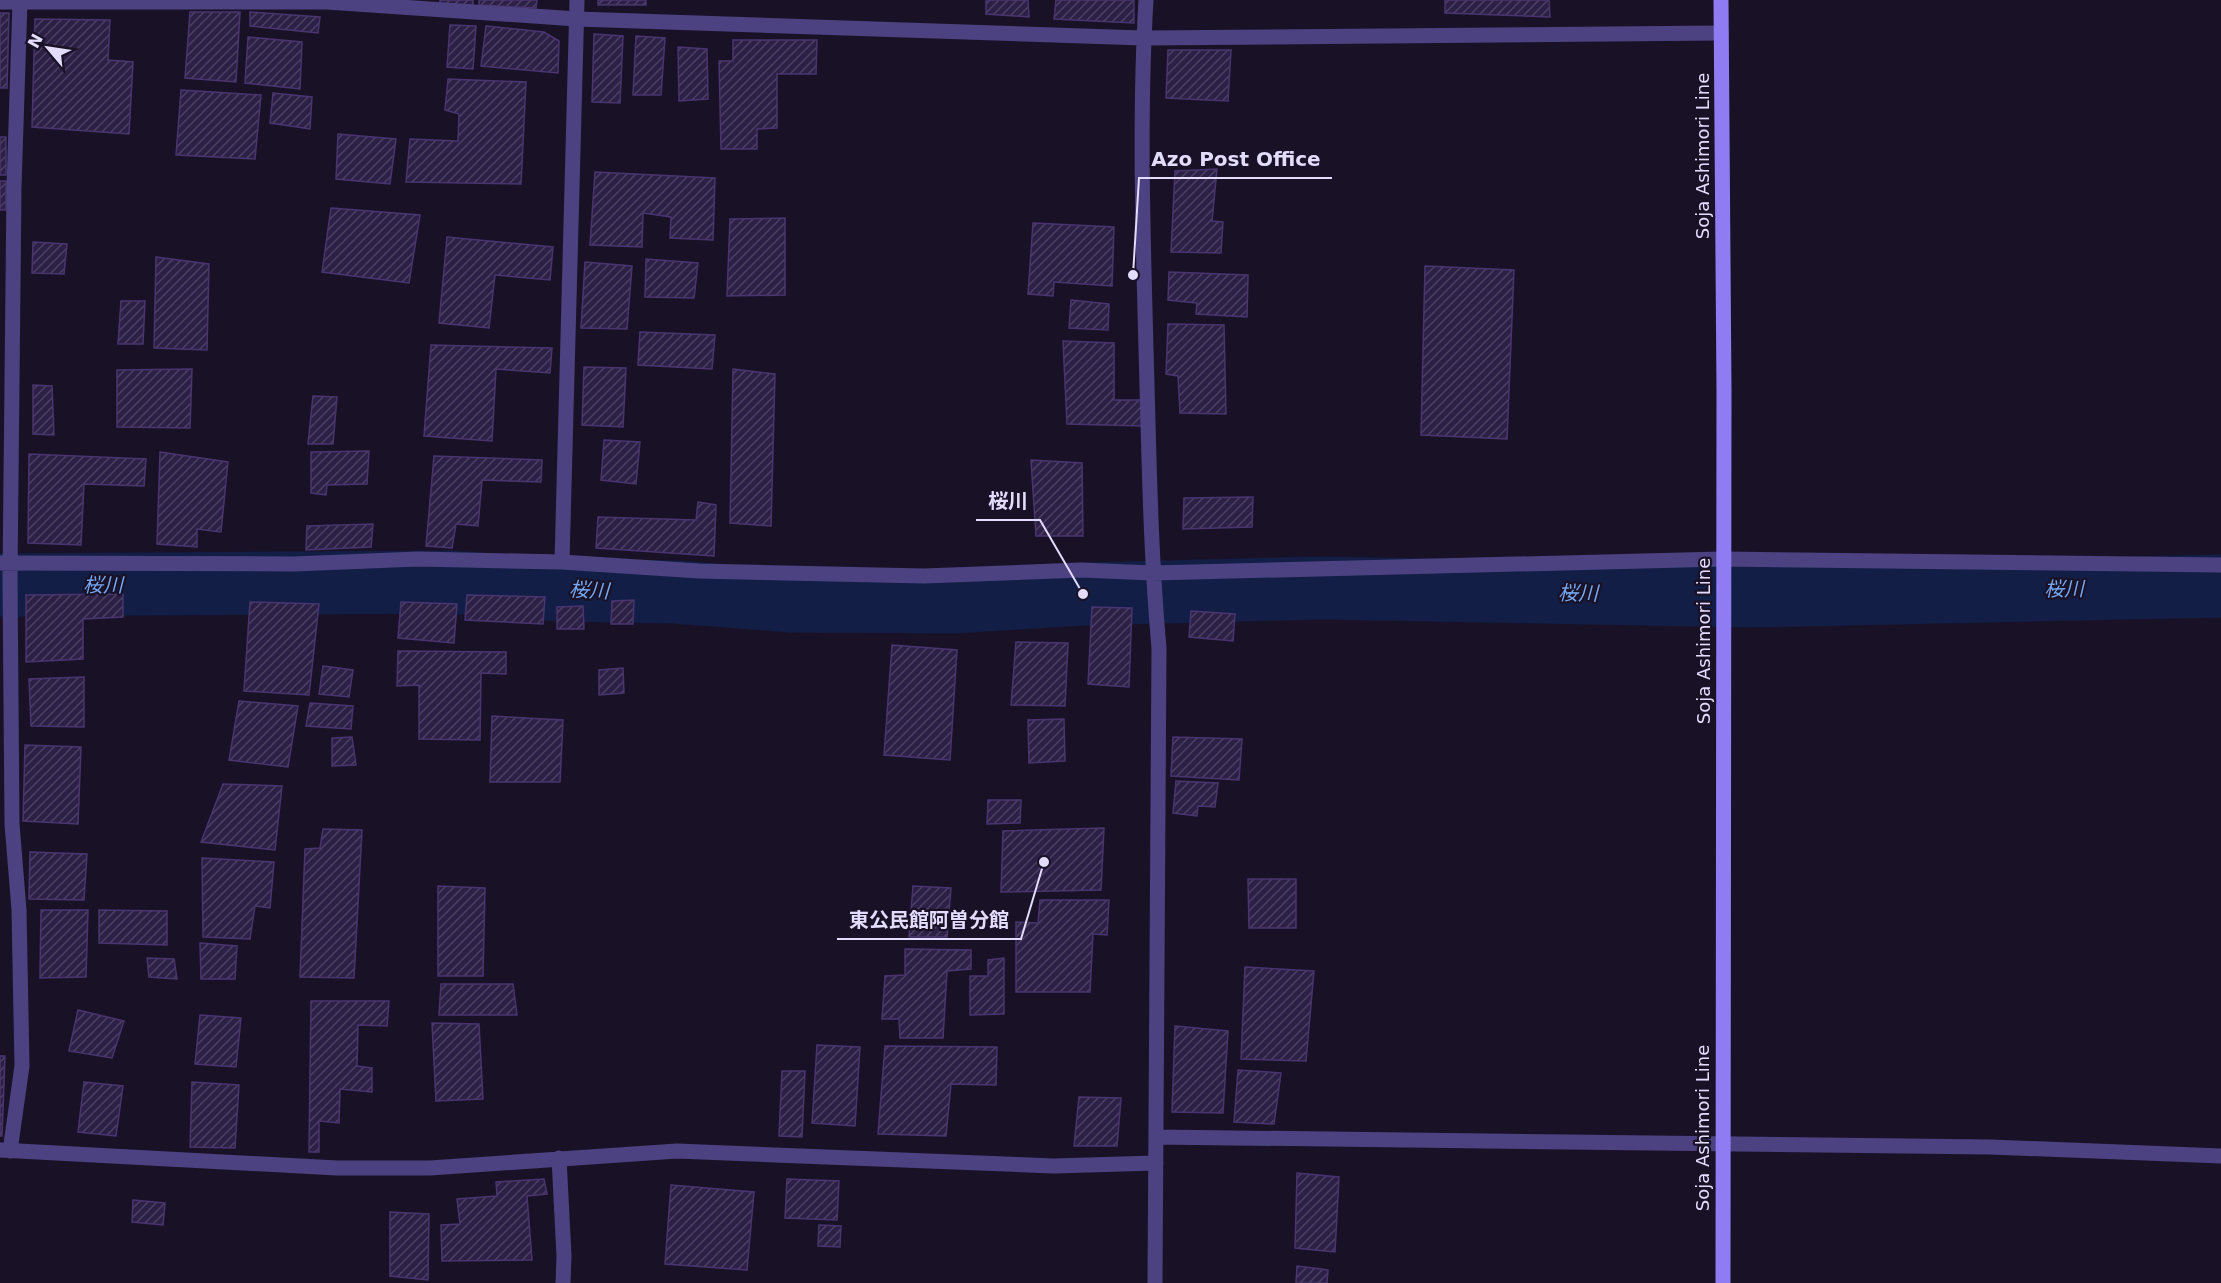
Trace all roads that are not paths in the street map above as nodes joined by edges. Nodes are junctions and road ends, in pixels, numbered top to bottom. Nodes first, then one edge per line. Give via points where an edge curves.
1 (577, 0) edge
2 (1146, 0) edge
3 (1721, 0) edge
4 (20, 1) edge
5 (0, 2) edge
6 (577, 19) junction
7 (1721, 33) junction
8 (1143, 38) junction
9 (5, 562) edge
10 (562, 562) junction
11 (2221, 565) edge
12 (1723, 566) junction
13 (1153, 578) junction
14 (1156, 1137) junction
15 (1722, 1142) junction
16 (5, 1151) edge
17 (2221, 1156) edge
18 (559, 1158) junction
19 (1156, 1163) junction
20 (563, 1283) edge
21 (1155, 1283) edge
22 (1723, 1283) edge

1 - 6 street
2 - 8 street
3 - 7 main road, Soja Ashimori Line
4 - 5 street
4 - 6 street via 327,2
4 - 9 street
6 - 8 street
6 - 10 street
7 - 8 street
7 - 12 main road, Soja Ashimori Line
8 - 13 street via 1143,225
9 - 10 street
9 - 16 street via 10,578 12,824 19,910 22,1066
10 - 13 street via 699,571 924,576 1081,570
11 - 12 street
12 - 13 street
12 - 15 main road, Soja Ashimori Line
13 - 14 street via 1159,648
14 - 15 street
14 - 19 street
15 - 17 street
15 - 22 main road, Soja Ashimori Line
16 - 18 street via 337,1168 430,1168
18 - 19 street via 677,1150 1054,1166
18 - 20 street
19 - 21 street

